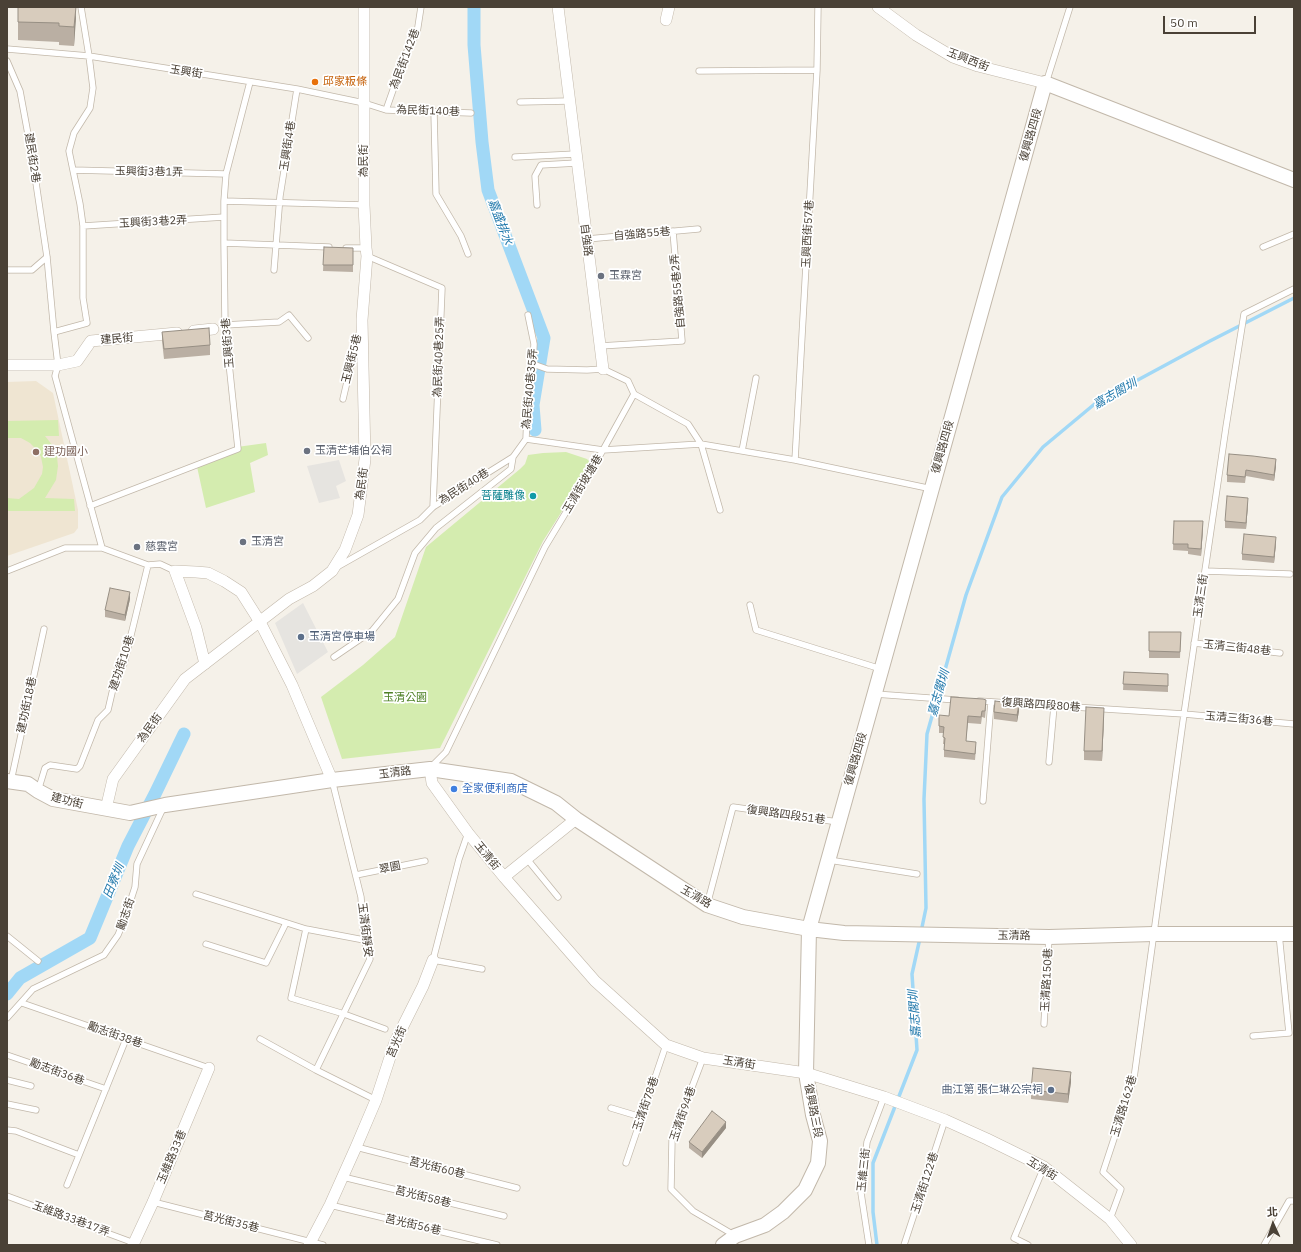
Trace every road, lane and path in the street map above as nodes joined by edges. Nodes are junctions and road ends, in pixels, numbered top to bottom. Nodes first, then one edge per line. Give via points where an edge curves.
1 (81, 7) edge
2 (364, 7) edge
3 (421, 7) edge
4 (558, 7) edge
5 (669, 7) edge
6 (818, 7) edge
7 (878, 7) edge
8 (1070, 7) edge
9 (666, 20) dead end
10 (7, 49) edge
11 (89, 56) junction
12 (7, 61) edge
13 (817, 70) junction
14 (700, 71) dead end
15 (250, 82) junction
16 (1046, 83) junction
17 (297, 89) junction
18 (569, 101) junction
19 (520, 102) dead end
20 (364, 103) junction
21 (386, 110) junction
22 (434, 112) junction
23 (471, 113) dead end
24 (515, 156) dead end
25 (576, 158) junction
26 (73, 170) junction
27 (226, 174) junction
28 (1294, 180) edge
29 (224, 201) junction
30 (280, 203) junction
31 (364, 205) junction
32 (537, 205) dead end
33 (224, 217) junction
34 (83, 226) junction
35 (698, 229) dead end
36 (672, 231) junction
37 (1294, 234) edge
38 (586, 239) junction
39 (224, 243) junction
40 (276, 246) junction
41 (1263, 247) dead end
42 (336, 248) edge
43 (343, 248) edge
44 (366, 252) junction
45 (468, 254) dead end
46 (47, 258) junction
47 (7, 270) edge
48 (274, 270) dead end
49 (1294, 289) edge
50 (528, 315) dead end
51 (362, 320) junction
52 (225, 325) junction
53 (213, 329) dead end
54 (54, 332) junction
55 (308, 338) dead end
56 (600, 346) junction
57 (533, 364) junction
58 (7, 365) edge
59 (58, 365) junction
60 (602, 369) junction
61 (756, 378) dead end
62 (634, 394) junction
63 (343, 399) dead end
64 (526, 439) junction
65 (701, 444) junction
66 (603, 450) junction
67 (742, 451) junction
68 (513, 457) junction
69 (795, 460) junction
70 (932, 489) junction
71 (90, 506) junction
72 (433, 507) junction
73 (720, 510) dead end
74 (102, 548) junction
75 (148, 565) junction
76 (7, 571) edge
77 (175, 571) junction
78 (332, 571) junction
79 (1204, 571) junction
80 (1290, 574) dead end
81 (750, 605) dead end
82 (260, 622) junction
83 (44, 629) dead end
84 (1194, 643) junction
85 (1280, 653) dead end
86 (334, 657) dead end
87 (205, 664) junction
88 (882, 669) junction
89 (875, 694) junction
90 (960, 700) edge
91 (975, 701) edge
92 (991, 702) junction
93 (1054, 706) junction
94 (1184, 714) junction
95 (1294, 724) edge
96 (1049, 762) dead end
97 (430, 769) junction
98 (332, 780) junction
99 (9, 781) edge
100 (38, 791) junction
101 (983, 801) dead end
102 (165, 805) junction
103 (106, 809) junction
104 (130, 813) joint
105 (576, 819) junction
106 (838, 822) junction
107 (468, 832) junction
108 (527, 859) junction
109 (828, 860) junction
110 (425, 861) dead end
111 (917, 874) dead end
112 (356, 875) junction
113 (504, 877) junction
114 (196, 894) dead end
115 (558, 897) dead end
116 (707, 905) junction
117 (286, 923) junction
118 (306, 929) junction
119 (809, 929) junction
120 (1153, 934) junction
121 (1279, 934) junction
122 (1294, 934) edge
123 (7, 936) edge
124 (1049, 936) junction
125 (364, 940) junction
126 (206, 944) dead end
127 (433, 960) junction
128 (38, 961) dead end
129 (482, 969) dead end
130 (22, 1003) junction
131 (344, 1014) junction
132 (7, 1018) edge
133 (1044, 1024) dead end
134 (385, 1029) dead end
135 (1253, 1036) dead end
136 (126, 1039) junction
137 (260, 1039) dead end
138 (666, 1045) junction
139 (7, 1055) edge
140 (704, 1058) junction
141 (209, 1068) joint
142 (316, 1070) junction
143 (806, 1073) junction
144 (7, 1080) edge
145 (31, 1086) dead end
146 (106, 1089) junction
147 (884, 1097) junction
148 (376, 1100) junction
149 (7, 1104) edge
150 (611, 1108) dead end
151 (36, 1110) dead end
152 (641, 1117) junction
153 (946, 1120) junction
154 (7, 1130) edge
155 (356, 1147) junction
156 (79, 1155) junction
157 (626, 1163) dead end
158 (1044, 1167) junction
159 (343, 1177) junction
160 (67, 1185) dead end
161 (517, 1188) dead end
162 (7, 1196) edge
163 (1294, 1201) edge
164 (152, 1202) junction
165 (330, 1205) junction
166 (504, 1216) dead end
167 (1110, 1219) junction
168 (735, 1236) junction
169 (310, 1243) edge
170 (134, 1244) edge
171 (324, 1245) edge
172 (497, 1245) edge
173 (723, 1245) edge
174 (869, 1245) edge
175 (904, 1245) edge
176 (1028, 1245) edge
177 (1131, 1245) edge
178 (1264, 1245) edge

1 - 11 lane
2 - 20 street, 為民街
3 - 21 lane, 為民街142巷 via 417,33 406,53
4 - 18 street, 自強路
5 - 9 street
6 - 13 lane, 玉興西街57巷
7 - 16 street, 玉興西街 via 916,35 953,57
8 - 16 lane
10 - 11 lane, 玉興街
11 - 15 lane, 玉興街
11 - 26 lane via 93,88 90,108 74,133 69,151
12 - 46 lane, 建民街2巷 via 20,91
13 - 14 lane
13 - 69 lane, 玉興西街57巷
15 - 17 lane, 玉興街
15 - 27 lane, 玉興街3巷
16 - 28 street
16 - 70 street, 復興路四段
17 - 20 lane, 玉興街
17 - 30 lane, 玉興街4巷
18 - 19 lane
18 - 25 street, 自強路
20 - 21 lane, 為民街140巷
20 - 31 street, 為民街
21 - 22 lane, 為民街140巷
22 - 23 lane, 為民街140巷
22 - 45 lane via 436,194 461,236
24 - 25 lane
25 - 32 lane via 541,165 535,176
25 - 38 street, 自強路
26 - 27 lane, 玉興街3巷1弄
26 - 34 lane
27 - 29 lane, 玉興街3巷
29 - 30 lane
29 - 33 lane, 玉興街3巷
30 - 31 lane
30 - 40 lane, 玉興街4巷
31 - 44 street, 為民街
33 - 34 lane, 玉興街3巷2弄
33 - 39 lane, 玉興街3巷
34 - 54 lane via 83,298 87,323
35 - 36 lane, 自強路55巷
36 - 38 lane, 自強路55巷
36 - 56 lane, 自強路55巷2弄 via 682,340
37 - 41 lane
38 - 56 street, 自強路
39 - 40 lane
39 - 52 lane, 玉興街3巷
40 - 42 lane
40 - 48 lane, 玉興街4巷
43 - 44 lane
44 - 51 street, 為民街
44 - 72 lane, 為民街40巷25弄 via 442,288
46 - 47 lane via 32,270
46 - 54 lane, 建民街2巷
49 - 79 lane, 玉清三街 via 1244,314
50 - 57 lane, 為民街40巷35弄 via 534,344
51 - 63 lane, 玉興街5巷
51 - 78 street, 為民街 via 365,459 358,515 345,550
52 - 55 lane via 279,322 289,315
52 - 71 lane, 玉興街3巷 via 238,449
53 - 59 street, 建民街 via 91,341 77,361
54 - 59 lane, 建民街2巷
56 - 60 street, 自強路
57 - 60 lane via 547,369
57 - 64 lane, 為民街40巷35弄 via 526,415
58 - 59 street, 建民街
59 - 71 lane, 建民街2巷 via 55,376
60 - 62 lane via 628,381
61 - 67 lane
62 - 65 lane via 688,424
62 - 66 lane
64 - 66 lane
64 - 68 lane, 為民街40巷
65 - 66 lane, 玉清街坡塘巷
65 - 67 lane, 玉清街坡塘巷
65 - 73 lane
66 - 97 lane, 玉清街坡塘巷 via 545,547 446,752
67 - 69 lane, 玉清街坡塘巷
68 - 72 lane, 為民街40巷
68 - 86 lane via 511,469 436,528 415,553 398,599 372,631
69 - 70 lane, 玉清街坡塘巷
70 - 88 street, 復興路四段
71 - 74 lane, 建民街2巷
72 - 78 lane, 為民街40巷 via 420,520
74 - 75 lane
74 - 76 lane via 65,548
75 - 77 lane via 160,564
75 - 100 lane, 建功街10巷 via 124,664 118,667 108,710 98,720 80,766 45,768
77 - 82 street via 208,573 224,581 241,592
77 - 87 street via 196,628
78 - 82 street, 為民街 via 313,586 289,598
79 - 80 lane
79 - 84 lane, 玉清三街
81 - 88 lane via 756,630
82 - 87 street, 為民街
82 - 98 street via 292,685
83 - 99 lane, 建功街18巷
84 - 85 lane, 玉清三街48巷
84 - 94 lane, 玉清三街
87 - 103 street, 為民街 via 186,679 113,779
88 - 89 street, 復興路四段
89 - 90 lane
89 - 106 street, 復興路四段
91 - 92 lane, 復興路四段80巷
92 - 93 lane, 復興路四段80巷
92 - 101 lane
93 - 94 lane, 復興路四段80巷
93 - 96 lane
94 - 95 lane, 玉清三街36巷
94 - 120 lane, 玉清三街
97 - 98 street, 玉清路
97 - 105 street, 玉清路 via 511,781 556,803
97 - 107 street, 玉清街 via 432,784
98 - 102 street, 玉清路
98 - 112 lane, 玉清街靜安
99 - 100 street, 建功街 via 28,784
100 - 103 street, 建功街 via 53,799
102 - 104 street, 玉清路
102 - 130 lane, 勵志街 via 137,864 135,887 125,918 118,935 104,955 34,989
103 - 104 street, 建功街
105 - 108 street
105 - 116 street, 玉清路
106 - 109 street, 復興路四段
106 - 116 lane, 復興路四段51巷 via 733,807
107 - 113 street, 玉清街
107 - 127 lane, 莒光街
108 - 113 street
108 - 115 lane
109 - 111 lane
109 - 119 street, 復興路四段
110 - 112 lane, 翠園
112 - 125 lane, 玉清街靜安 via 361,897
113 - 138 street, 玉清街 via 596,981
114 - 117 lane
116 - 119 street, 玉清路 via 743,917
117 - 118 lane
117 - 126 lane via 266,962
118 - 125 lane
118 - 131 lane via 291,998
119 - 124 street, 玉清路 via 844,933
119 - 143 street, 復興路四段
120 - 121 street, 玉清路
120 - 124 street, 玉清路
120 - 167 lane, 玉清路162巷 via 1134,1078 1103,1172 1121,1189
121 - 122 street, 玉清路
121 - 135 lane via 1289,1033
123 - 128 lane
124 - 133 lane, 玉清路150巷
125 - 131 lane, 玉清街靜安 via 370,959
127 - 129 lane
127 - 148 street, 莒光街 via 395,1042
130 - 132 lane, 勵志街
130 - 136 lane, 勵志街38巷
131 - 134 lane
131 - 142 lane, 玉清街靜安
136 - 141 lane, 勵志街38巷
136 - 146 lane
137 - 142 lane
138 - 140 street, 玉清街
138 - 152 lane, 玉清街78巷
139 - 146 lane, 勵志街36巷
140 - 143 street, 玉清街
140 - 168 lane, 玉清街94巷 via 672,1140 671,1189 693,1211
141 - 164 street, 玉維路33巷
142 - 148 lane
143 - 147 street, 玉清街
143 - 168 street, 復興路三段 via 820,1140 818,1163 805,1190 783,1212 765,1225
144 - 145 lane
146 - 156 lane
147 - 153 street, 玉清街
147 - 174 lane, 玉維三街 via 867,1142 861,1193
148 - 155 street, 莒光街
149 - 151 lane
150 - 152 lane
152 - 157 lane, 玉清街78巷
153 - 158 street, 玉清街
153 - 175 lane, 玉清街122巷
154 - 156 lane via 16,1131
155 - 159 street, 莒光街
155 - 161 lane, 莒光街60巷
156 - 160 lane
158 - 167 street, 玉清街
158 - 176 lane via 1014,1238
159 - 165 street, 莒光街
159 - 166 lane, 莒光街58巷
162 - 170 lane, 玉維路33巷17弄
163 - 178 lane via 1289,1201
164 - 169 lane, 莒光街35巷
164 - 170 street, 玉維路33巷
165 - 169 street, 莒光街
165 - 172 lane, 莒光街56巷
167 - 177 street, 玉清街
168 - 173 street, 復興路三段
169 - 171 lane, 莒光街35巷

